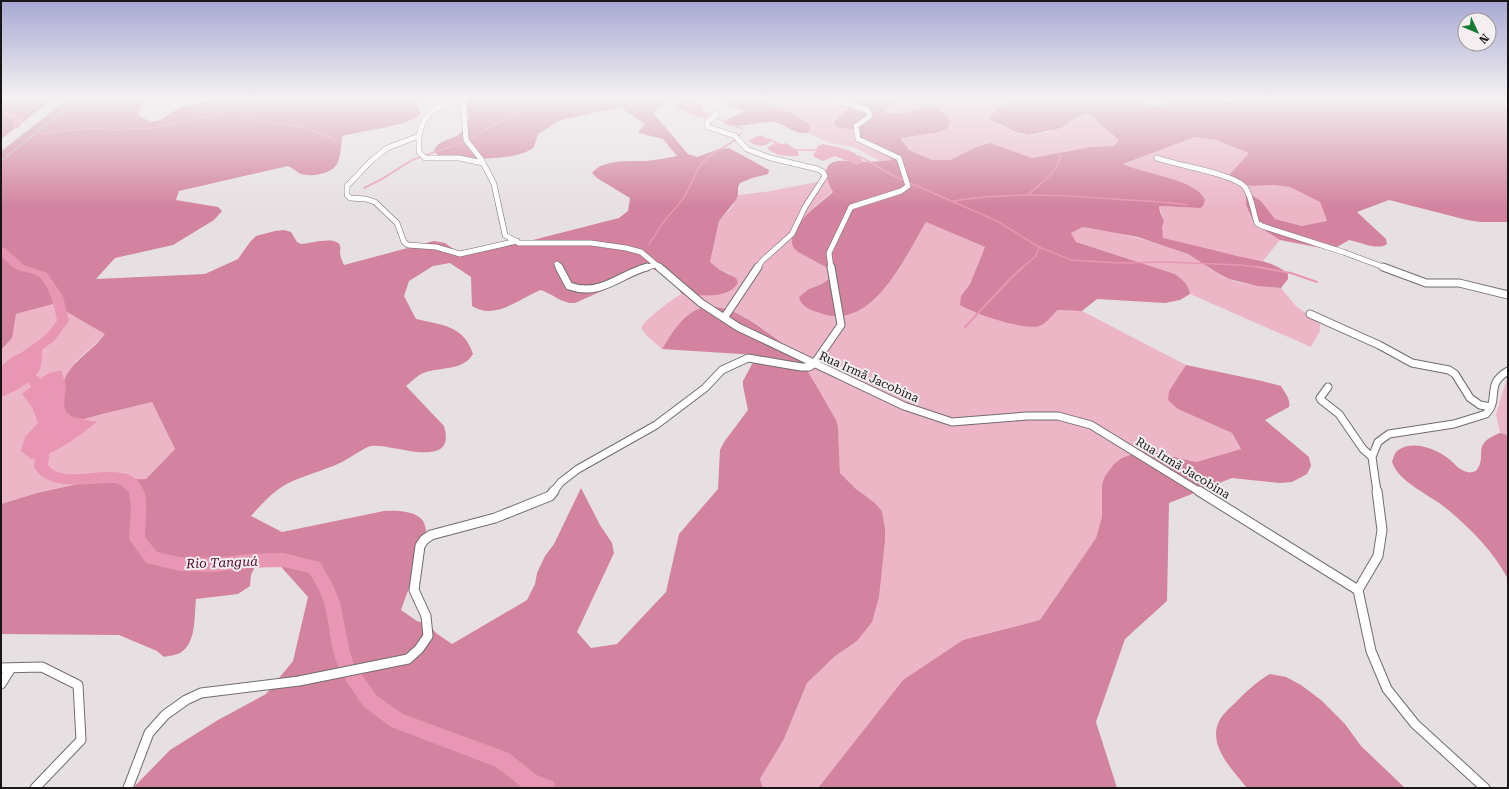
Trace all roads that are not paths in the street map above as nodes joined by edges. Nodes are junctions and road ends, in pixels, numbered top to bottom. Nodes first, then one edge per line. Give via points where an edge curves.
1 (28, 135) edge
2 (466, 135) edge
3 (731, 135) edge
4 (857, 135) edge
5 (419, 136) joint
6 (1, 156) edge
7 (1157, 158) dead end
8 (483, 163) junction
9 (517, 241) junction
10 (557, 264) dead end
11 (656, 264) junction
12 (1508, 295) edge
13 (1310, 314) dead end
14 (724, 318) junction
15 (814, 364) junction
16 (1508, 371) edge
17 (1328, 387) dead end
18 (1491, 407) junction
19 (1372, 457) junction
20 (1358, 590) junction
21 (6, 668) edge
22 (1, 684) edge
23 (35, 788) edge
24 (128, 788) edge
25 (1485, 788) edge

1 - 6 highway
2 - 8 street via 466,140
3 - 14 street via 757,153 817,169 825,176 805,207 792,234 762,262
4 - 15 street via 858,139 866,144 899,158 908,186 901,191 850,207 829,253 841,326
5 - 8 street via 419,152 425,158 459,158
5 - 9 street, Rua Irmã Jacobina via 387,148 376,157 347,186 347,195 350,198 375,202 397,223 404,242 408,245 436,247 460,254
7 - 12 street via 1240,182 1245,187 1257,223 1262,226 1426,282 1468,284
8 - 9 street via 494,184 505,234
9 - 11 street, Rua Irmã Jacobina via 591,243 626,248 641,252
10 - 11 street via 569,286 585,289 601,288
11 - 14 street, Rua Irmã Jacobina
13 - 18 street via 1412,363 1448,370 1455,374 1470,398 1480,405
14 - 15 street, Rua Irmã Jacobina
15 - 20 street, Rua Irmã Jacobina via 904,406 952,422 1058,416 1091,425
15 - 24 street via 801,367 748,358 722,370 705,388 656,425 578,469 561,482 550,496 495,518 431,535 420,546 414,590 426,616 428,636 420,649 408,659 299,681 201,693 186,700 165,715 149,733
16 - 18 street via 1494,381
17 - 19 street via 1321,400 1339,414 1363,450
18 - 19 street via 1486,414 1472,420 1389,434 1378,442
19 - 20 street via 1382,530 1378,556
20 - 25 street via 1371,651 1387,689 1415,724
21 - 22 street
21 - 23 street via 42,667 78,685 82,740

